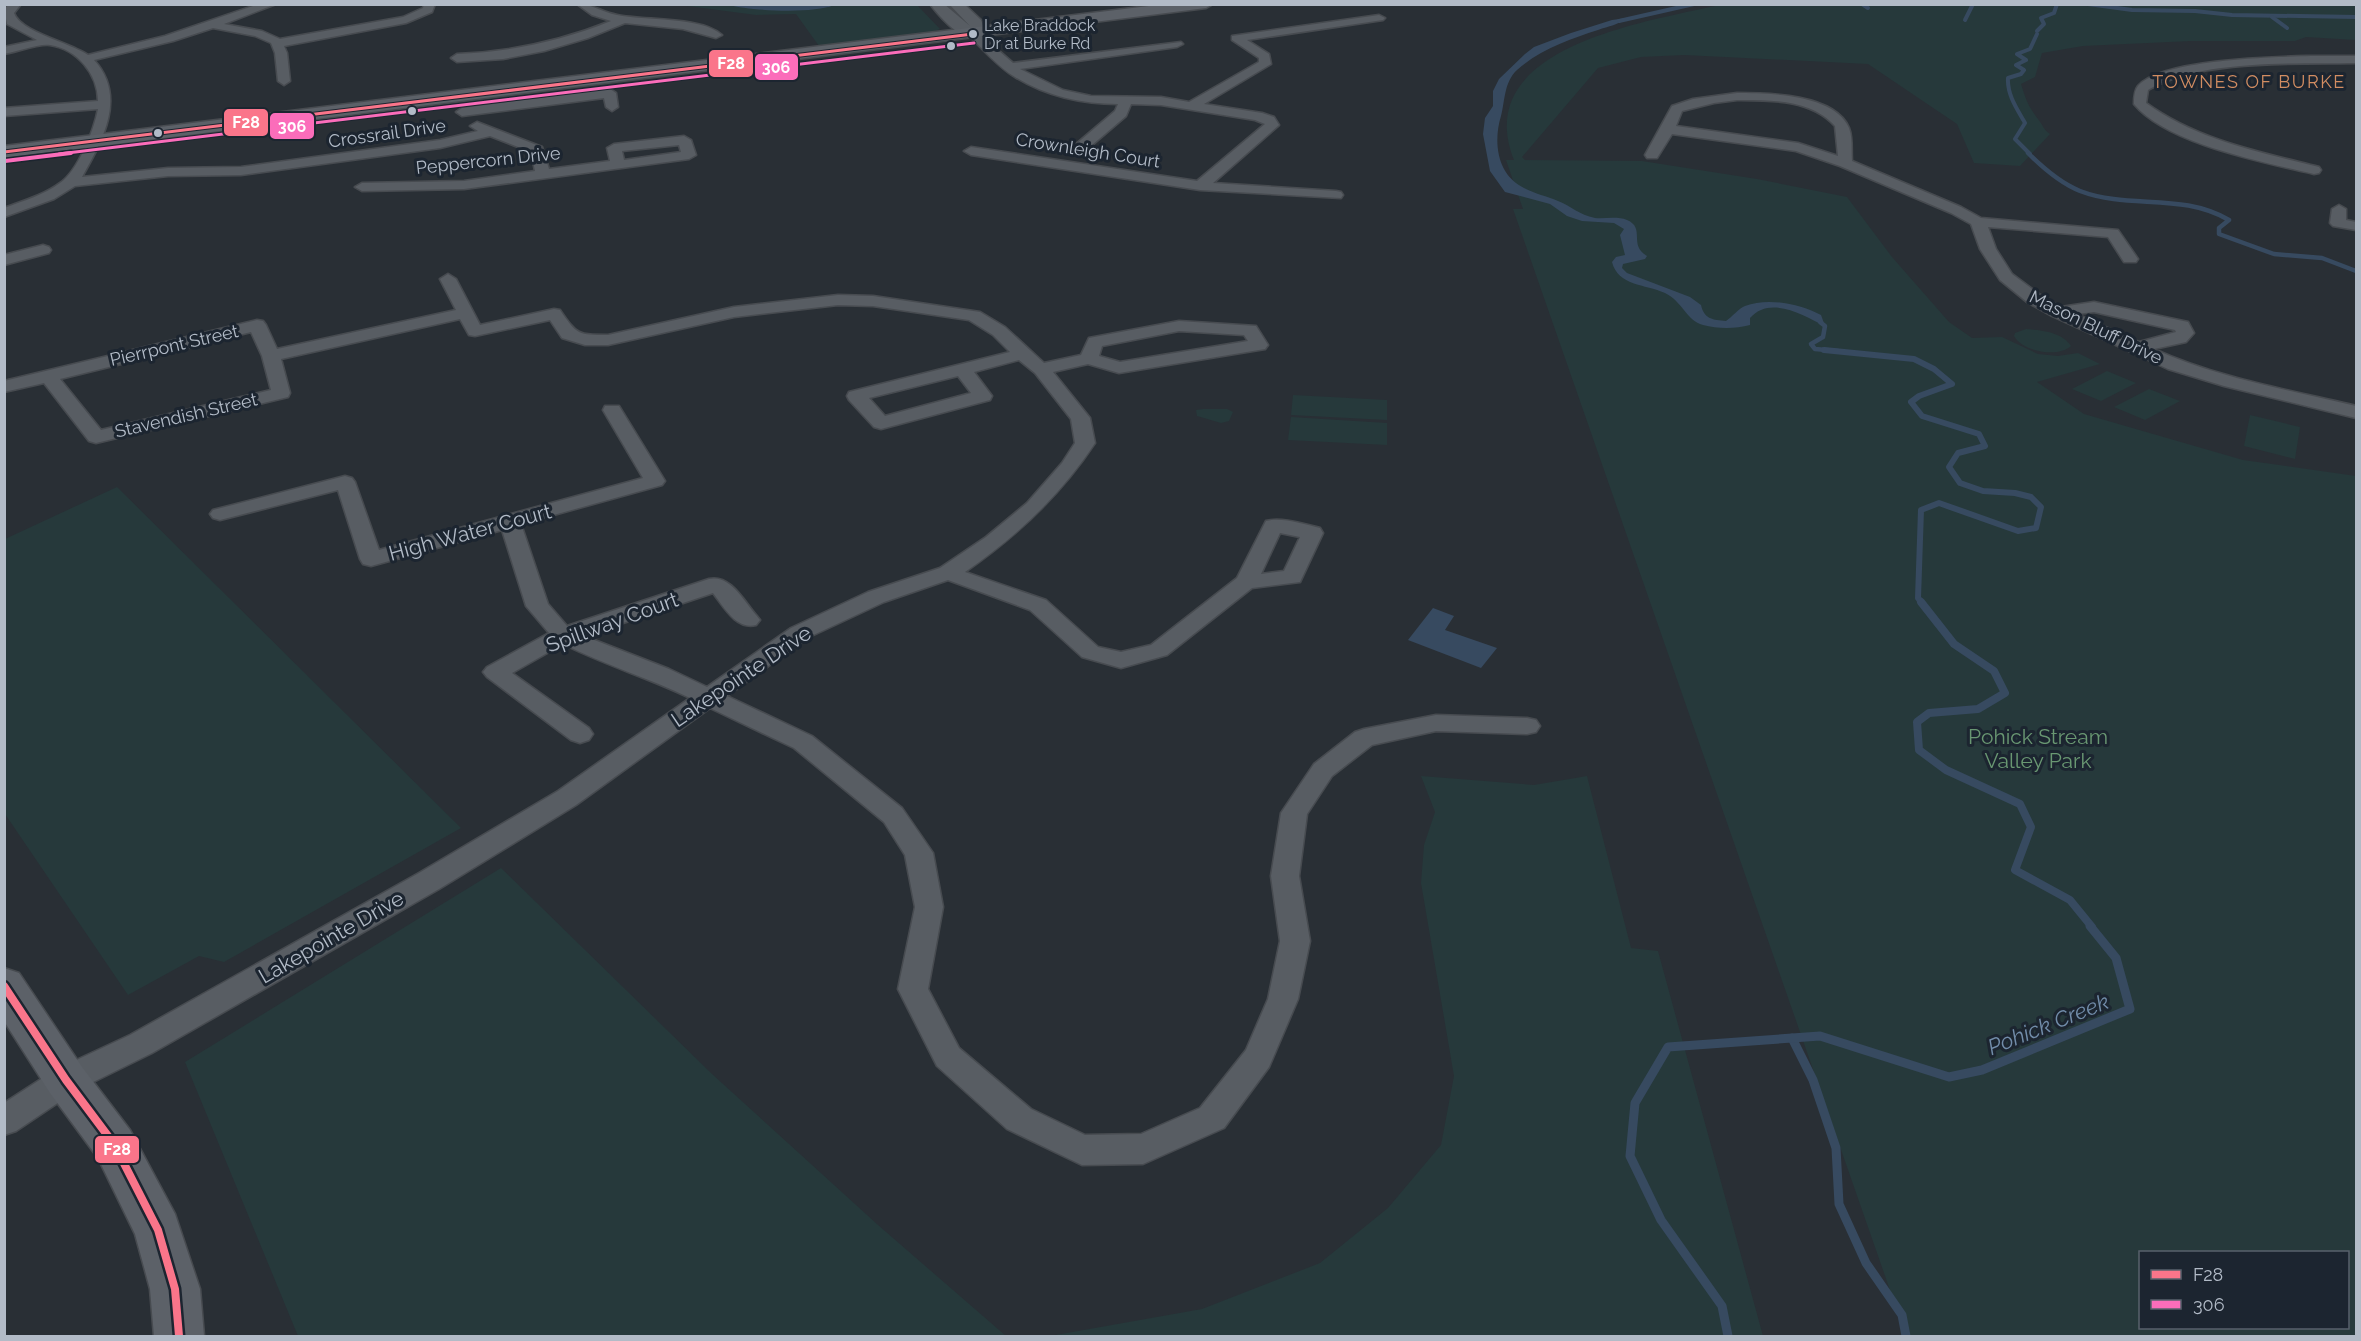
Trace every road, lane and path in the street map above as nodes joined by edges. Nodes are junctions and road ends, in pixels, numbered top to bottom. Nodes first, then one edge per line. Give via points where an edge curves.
1 (271, 4) edge
2 (430, 4) edge
3 (582, 4) edge
4 (936, 4) edge
5 (955, 4) edge
6 (1206, 4) edge
7 (9, 9) edge
8 (1379, 18) dead end
9 (626, 19) junction
10 (213, 25) junction
11 (973, 34) junction
12 (716, 35) dead end
13 (51, 40) junction
14 (278, 43) junction
15 (1177, 44) dead end
16 (4, 51) edge
17 (457, 58) dead end
18 (85, 59) junction
19 (2356, 60) edge
20 (1010, 67) junction
21 (284, 81) dead end
22 (1126, 100) junction
23 (106, 104) junction
24 (460, 104) junction
25 (1191, 106) junction
26 (612, 107) dead end
27 (4, 112) edge
28 (1668, 129) junction
29 (491, 132) junction
30 (95, 141) junction
31 (1080, 148) dead end
32 (971, 151) dead end
33 (4, 152) edge
34 (1652, 155) dead end
35 (1845, 163) junction
36 (618, 165) junction
37 (2314, 170) dead end
38 (543, 175) junction
39 (71, 182) junction
40 (1200, 186) junction
41 (362, 187) dead end
42 (1336, 195) dead end
43 (2339, 209) dead end
44 (4, 213) edge
45 (1978, 222) junction
46 (2356, 226) edge
47 (43, 250) dead end
48 (2130, 259) dead end
49 (4, 260) edge
50 (448, 279) dead end
51 (2058, 312) junction
52 (465, 313) junction
53 (2138, 348) junction
54 (1022, 354) junction
55 (270, 356) junction
56 (1089, 359) junction
57 (962, 369) junction
58 (1041, 369) junction
59 (47, 375) junction
60 (4, 387) edge
61 (612, 411) dead end
62 (2356, 412) edge
63 (220, 514) dead end
64 (510, 522) junction
65 (948, 573) junction
66 (1246, 582) dead end
67 (748, 620) dead end
68 (563, 635) junction
69 (709, 696) junction
70 (1527, 726) dead end
71 (580, 734) dead end
72 (4, 985) edge
73 (66, 1080) junction
74 (4, 1121) edge
75 (179, 1336) edge

1 - 10 street
2 - 14 street via 428,10 399,22
3 - 9 street
4 - 11 street
5 - 11 street via 976,23
6 - 11 main road
7 - 13 street via 7,15 14,25
8 - 25 street via 1236,38 1265,57 1265,64
9 - 12 street via 699,28
9 - 17 street via 547,48 504,56
10 - 14 street via 258,33
10 - 18 street via 158,43
11 - 20 street
11 - 24 main road
13 - 16 street
13 - 18 street
14 - 21 street
15 - 20 street
18 - 23 street via 100,78
19 - 37 street via 2312,59 2216,67 2161,78 2144,86 2141,92 2140,104 2169,124 2230,148
20 - 22 street via 1024,78 1059,93 1091,100
22 - 25 street
22 - 31 street via 1121,113
23 - 27 street
23 - 30 street
24 - 26 street via 610,93
24 - 29 street via 471,123
24 - 30 main road
25 - 40 street via 1257,116 1272,125
28 - 34 street
28 - 35 street via 1798,147
28 - 35 street via 1677,109 1696,102 1755,96 1795,101 1818,108 1838,122 1843,129
29 - 38 street via 537,150
29 - 39 street, Crossrail Drive via 440,144 241,171 168,172
30 - 33 main road
30 - 39 street
32 - 40 street, Crownleigh Court
35 - 45 street
36 - 36 street, Peppercorn Drive via 642,162 689,155 684,140 614,148
36 - 38 street, Peppercorn Drive
38 - 41 street, Peppercorn Drive via 434,187
39 - 44 street via 33,203
40 - 42 street, Crownleigh Court
43 - 46 street via 2338,223
45 - 48 street via 2113,233
45 - 51 street, Mason Bluff Drive via 1988,249 2006,277
47 - 49 street
50 - 52 street
51 - 53 street, Mason Bluff Drive
51 - 53 street via 2094,307 2166,321 2182,326 2185,333 2180,338
52 - 54 street, Lakepointe Drive via 485,345 563,326 568,334 608,340 734,312 838,300 873,301 974,316 999,331
52 - 55 street
53 - 62 street, Mason Bluff Drive via 2174,365 2230,382
54 - 57 street
54 - 58 street, Lakepointe Drive
55 - 59 street, Pierrpont Street via 257,325
55 - 59 street, Stavendish Street via 281,393 96,437
56 - 56 street via 1119,368 1259,345 1250,330 1179,326 1095,342
56 - 58 street
57 - 57 street via 898,386 856,396 881,423 983,396
58 - 65 street, Lakepointe Drive via 1080,418 1085,443 1034,507 994,542
59 - 60 street, Pierrpont Street
61 - 64 street, High Water Court via 655,482
63 - 64 street, High Water Court via 345,482 371,559
64 - 68 street via 537,606
65 - 66 street via 1038,604 1090,652 1121,660 1159,650
65 - 69 street, Lakepointe Drive via 876,597 798,633
67 - 68 street, Spillway Court via 717,584
68 - 69 street
68 - 71 street, Spillway Court via 495,672
69 - 70 street via 803,742 894,815 919,853 929,907 913,989 948,1057 1019,1119 1082,1150 1143,1149 1212,1118 1258,1058 1283,999 1295,941 1284,876 1294,813 1323,770 1364,738 1436,723
69 - 73 street, Lakepointe Drive via 591,782 429,881 141,1044
72 - 73 main road
73 - 74 street, Lakepointe Drive
73 - 75 main road via 114,1144 158,1230 175,1289

